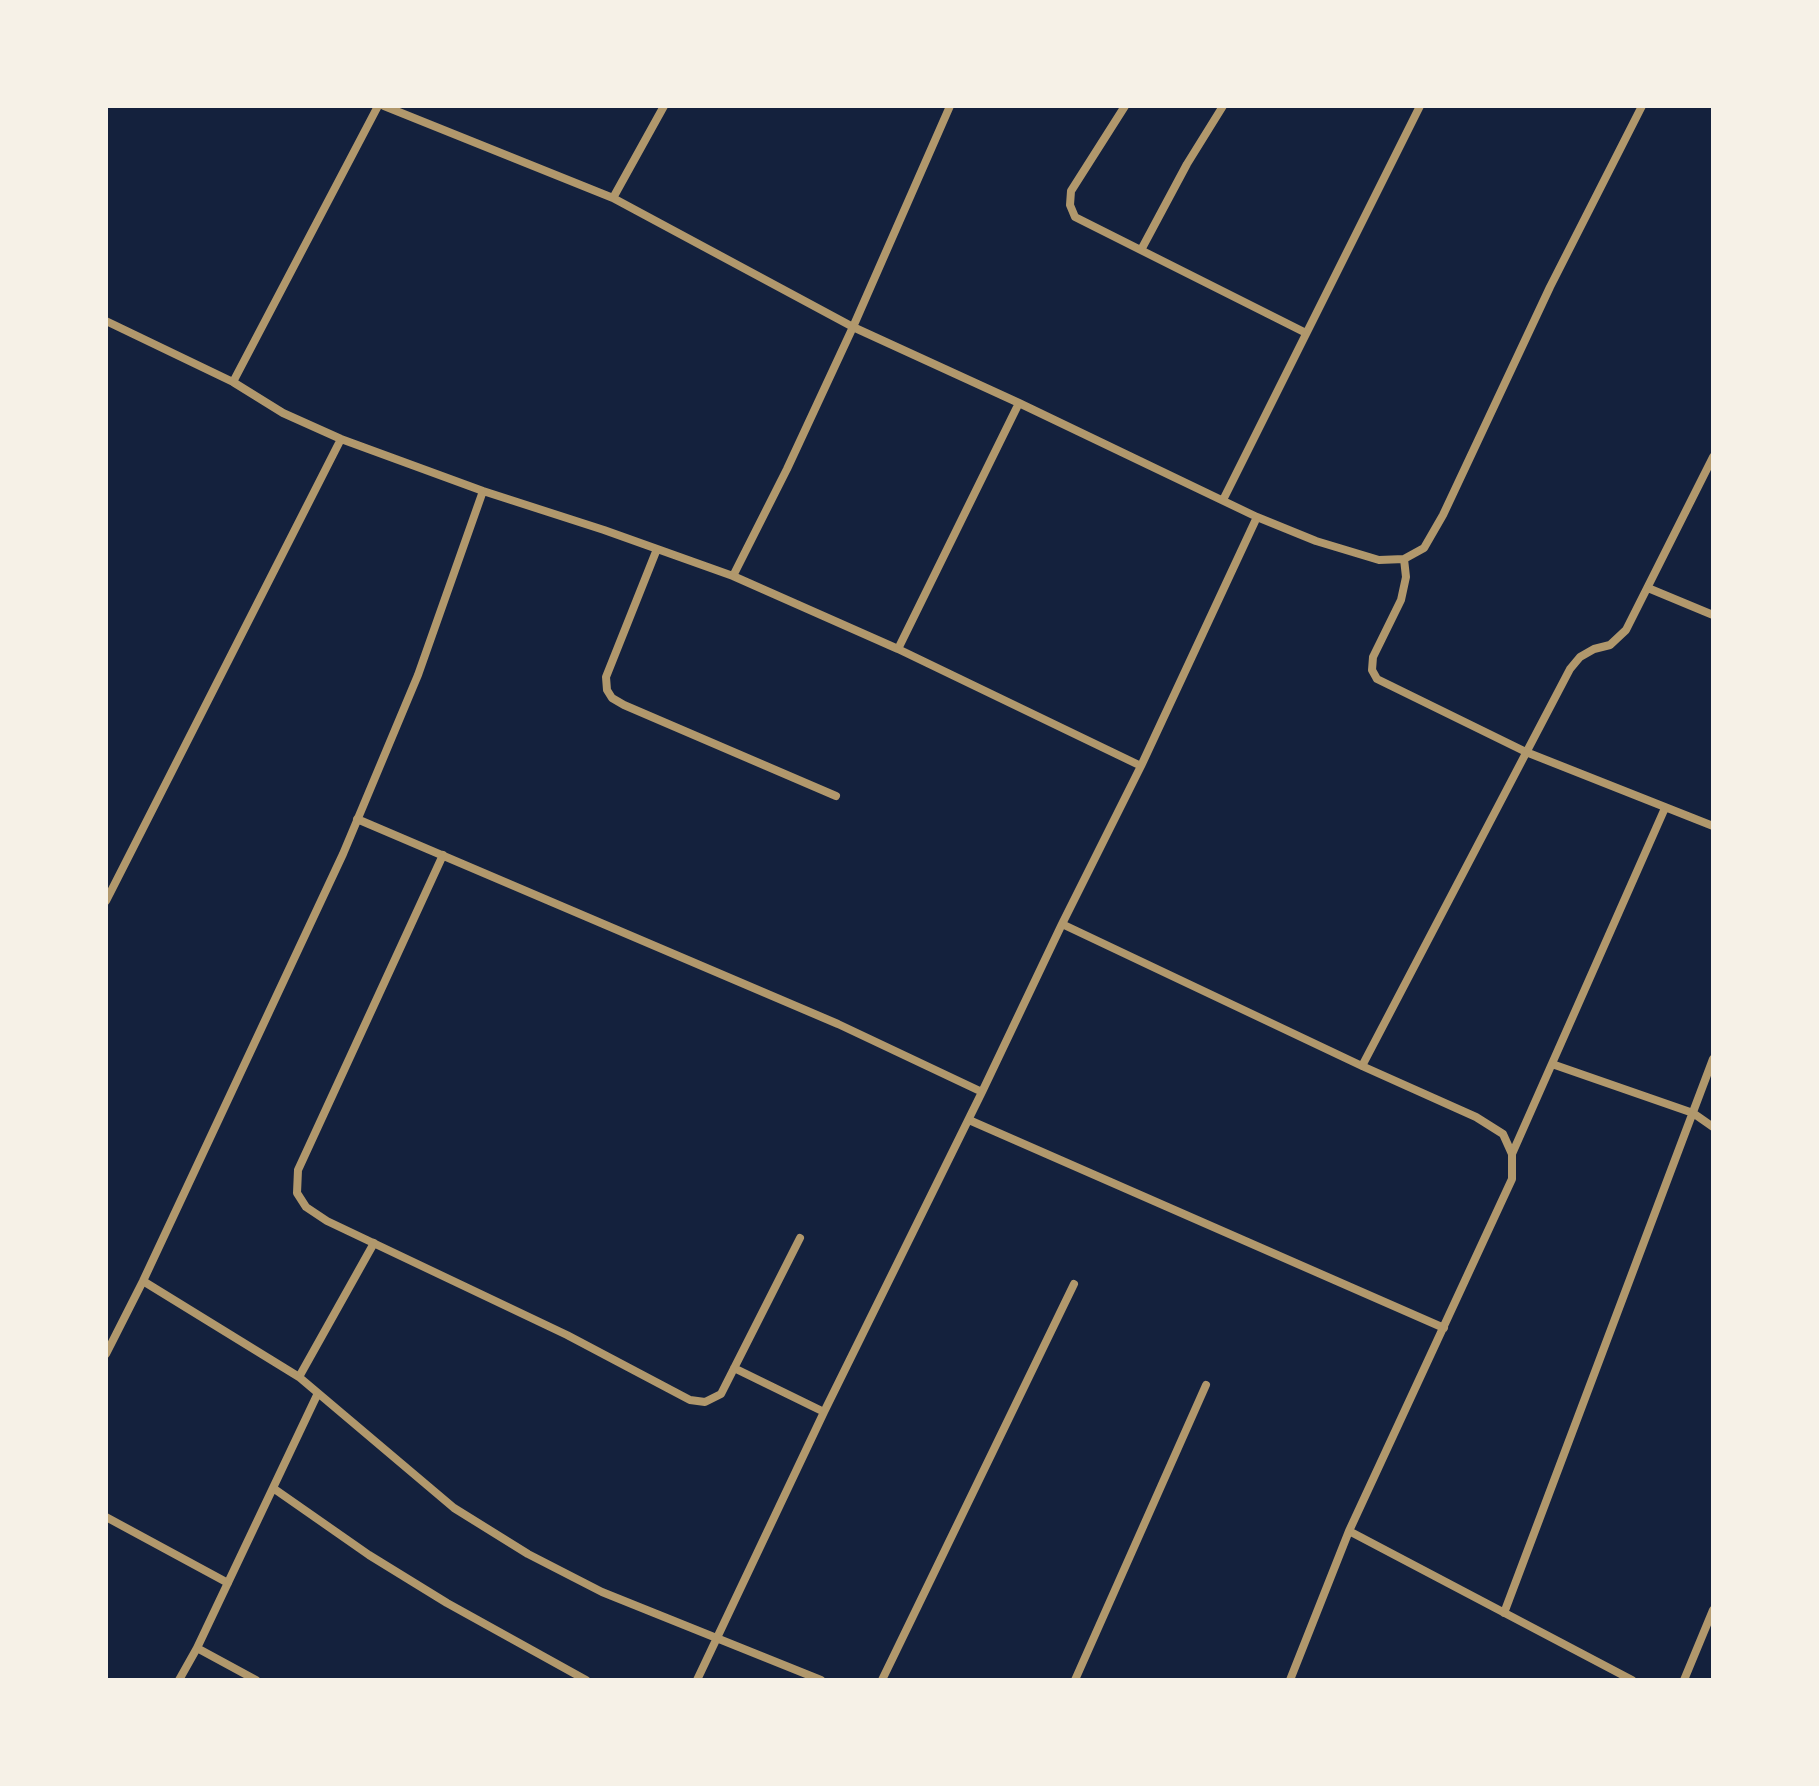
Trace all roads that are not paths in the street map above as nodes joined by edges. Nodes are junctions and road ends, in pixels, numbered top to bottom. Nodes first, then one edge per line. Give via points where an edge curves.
1 (381, 106) edge
2 (664, 106) edge
3 (950, 106) edge
4 (1125, 106) edge
5 (1223, 106) edge
6 (1420, 106) edge
7 (1642, 106) edge
8 (613, 198) junction
9 (1141, 250) junction
10 (106, 321) edge
11 (853, 327) junction
12 (1306, 333) junction
13 (233, 382) junction
14 (1019, 403) junction
15 (341, 439) junction
16 (1713, 457) edge
17 (483, 491) junction
18 (1223, 500) junction
19 (1257, 517) junction
20 (657, 549) junction
21 (1404, 559) junction
22 (733, 576) junction
23 (1648, 588) junction
24 (1713, 615) edge
25 (898, 649) junction
26 (1526, 752) junction
27 (1141, 766) junction
28 (836, 796) dead end
29 (1665, 808) junction
30 (357, 819) junction
31 (1713, 826) edge
32 (443, 855) junction
33 (106, 901) edge
34 (1062, 924) junction
35 (1713, 1059) edge
36 (1552, 1064) junction
37 (1362, 1066) junction
38 (982, 1092) junction
39 (1693, 1113) junction
40 (969, 1120) junction
41 (1713, 1127) edge
42 (1512, 1154) junction
43 (800, 1238) dead end
44 (374, 1243) junction
45 (143, 1281) junction
46 (1074, 1284) dead end
47 (1444, 1328) junction
48 (106, 1354) edge
49 (734, 1368) junction
50 (299, 1377) junction
51 (1206, 1385) dead end
52 (318, 1393) junction
53 (824, 1412) junction
54 (273, 1488) junction
55 (106, 1517) edge
56 (1349, 1531) junction
57 (228, 1583) junction
58 (1713, 1610) edge
59 (1504, 1613) junction
60 (718, 1638) junction
61 (197, 1648) junction
62 (179, 1680) edge
63 (256, 1680) edge
64 (586, 1680) edge
65 (697, 1680) edge
66 (821, 1680) edge
67 (882, 1680) edge
68 (1075, 1680) edge
69 (1290, 1680) edge
70 (1632, 1680) edge
71 (1684, 1680) edge

1 - 8 street
1 - 13 street
2 - 8 street
3 - 11 street
4 - 9 street via 1071,191 1070,205 1075,217
5 - 9 street
6 - 12 street
7 - 21 street via 1443,515 1424,548
8 - 11 street
9 - 12 street
10 - 13 street
11 - 14 street
11 - 22 street
12 - 18 street
13 - 15 street via 283,413
14 - 18 street
14 - 25 street
15 - 17 street
15 - 33 street
16 - 23 street
17 - 20 street
17 - 30 street via 418,675
18 - 19 street
19 - 21 street via 1379,560
19 - 27 street
20 - 22 street
20 - 28 street via 606,677 612,698
21 - 26 street via 1401,600 1373,657 1377,679
22 - 25 street
23 - 24 street
23 - 26 street via 1626,630 1610,645 1580,657 1570,669
25 - 27 street
26 - 29 street
26 - 37 street
27 - 34 street
29 - 31 street
29 - 36 street
30 - 32 street
30 - 45 street
32 - 38 street via 838,1024
32 - 44 street via 298,1170 297,1193 306,1207
34 - 37 street
34 - 38 street
35 - 39 street
36 - 39 street
36 - 42 street
37 - 42 street via 1476,1117 1503,1134
38 - 40 street
39 - 41 street
39 - 59 street
40 - 47 street
40 - 53 street
42 - 47 street via 1512,1179
43 - 49 street
44 - 49 street via 690,1400 705,1402 721,1394
44 - 50 street
45 - 48 street
45 - 50 street
46 - 67 street
47 - 56 street
49 - 53 street
50 - 52 street
51 - 68 street
52 - 54 street
52 - 60 street via 454,1508 528,1554 602,1592
53 - 60 street
54 - 57 street
54 - 64 street via 447,1603
55 - 57 street
56 - 59 street
56 - 69 street
57 - 61 street
58 - 71 street
59 - 70 street
60 - 65 street
60 - 66 street
61 - 62 street
61 - 63 street

